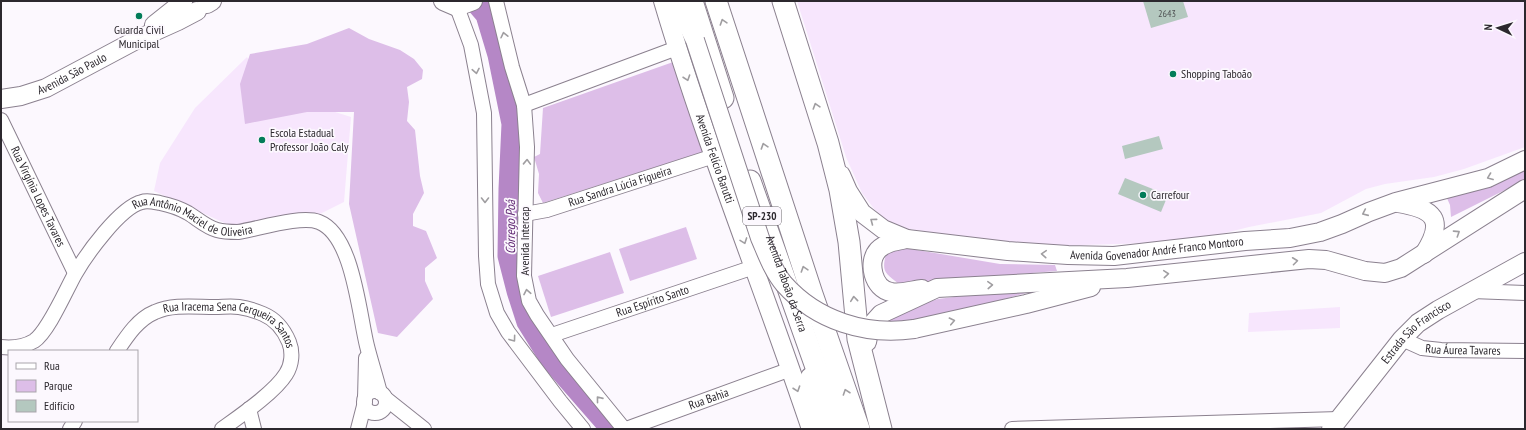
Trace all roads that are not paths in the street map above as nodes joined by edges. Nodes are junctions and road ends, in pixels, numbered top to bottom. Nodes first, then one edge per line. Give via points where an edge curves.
1 (496, 1) edge
2 (663, 1) edge
3 (676, 1) edge
4 (692, 1) edge
5 (716, 1) edge
6 (783, 1) edge
7 (198, 3) edge
8 (458, 3) edge
9 (677, 48) junction
10 (1, 100) edge
11 (524, 105) junction
12 (1, 120) edge
13 (828, 143) junction
14 (714, 156) junction
15 (1525, 160) edge
16 (1525, 188) edge
17 (1396, 202) junction
18 (525, 214) junction
19 (907, 239) junction
20 (1424, 254) junction
21 (1525, 262) edge
22 (754, 267) junction
23 (75, 273) junction
24 (1127, 278) junction
25 (937, 288) junction
26 (1472, 291) junction
27 (1525, 293) edge
28 (552, 335) junction
29 (1402, 339) junction
30 (367, 345) junction
31 (808, 345) junction
32 (1, 347) edge
33 (118, 350) edge
34 (1525, 351) edge
35 (866, 365) junction
36 (791, 369) junction
37 (365, 401) junction
38 (381, 404) junction
39 (249, 409) junction
40 (1335, 424) edge
41 (222, 429) edge
42 (254, 429) edge
43 (358, 429) edge
44 (362, 429) edge
45 (422, 429) edge
46 (583, 429) edge
47 (625, 429) edge
48 (811, 429) edge
49 (819, 429) edge
50 (838, 429) edge
51 (859, 429) edge
52 (882, 429) edge
53 (1012, 429) edge

11 -> 1 street, Avenida Intercap
2 - 9 main road, Avenida Felício Barutti
3 -> 24 main road, bridge via 695,40 760,238 772,266 784,284 804,303 837,321 884,332 914,329
4 - 31 highway, Avenida Taboão da Serra / SP-230 via 750,180
51 -> 5 highway, Avenida Taboão da Serra / SP-230
13 -> 6 highway
7 - 10 main road, Avenida São Paulo via 138,39 46,88
8 -> 46 street via 471,45 484,113 486,256 490,291 497,313 508,332
9 - 11 street
9 -> 14 main road, Avenida Felício Barutti
18 -> 11 street, Avenida Intercap via 527,147
12 - 23 street, Rua Virgínia Lopes Tavares
19 -> 13 main road, Avenida Govenador André Franco Montoro via 883,229 862,213 848,191
35 -> 13 highway via 858,339 844,209
14 - 18 street, Rua Sandra Lúcia Figueira via 554,208
14 -> 22 main road, Avenida Felício Barutti
15 -> 17 main road, Avenida Govenador André Franco Montoro via 1488,178
20 -> 16 main road, Avenida Govenador André Franco Montoro
17 -> 19 main road, Avenida Govenador André Franco Montoro via 1320,232 1290,238 1114,256 1008,251
17 - 20 main road via 1424,209 1434,220 1432,241
28 -> 18 street, Avenida Intercap via 529,301 524,276
19 - 25 main road via 887,243 878,250 872,262 872,273 878,284 892,293
24 -> 20 main road, Avenida Govenador André Franco Montoro via 1309,259 1326,260 1365,271 1385,273 1401,268
21 - 26 main road, Estrada São Francisco
22 - 28 street, Rua Espírito Santo
22 - 36 main road, Avenida Felício Barutti
23 - 30 street, Rua Antônio Maciel de Oliveira via 121,214 143,201 172,205 216,230 227,232 308,220 319,222 329,228 339,240 348,258
23 - 32 street, Rua Antônio Maciel de Oliveira via 52,317 34,341 23,346
25 -> 24 main road, Avenida Govenador André Franco Montoro
25 - 35 main road, Avenida Govenador André Franco Montoro via 881,314 869,332 865,351
26 - 27 street
26 - 29 main road, Estrada São Francisco via 1418,323
47 -> 28 street, Avenida Intercap via 567,359
29 - 34 street, Rua Áurea Tavares via 1422,348 1441,350
29 - 40 main road, Estrada São Francisco
30 - 37 street, Rua Antônio Maciel de Oliveira
30 - 38 street, Rua Antônio Maciel de Oliveira
31 - 49 highway
31 - 50 highway, Avenida Taboão da Serra / SP-230
33 - 39 street, Rua Iracema Sena Cerqueira Santos via 142,320 166,308 239,307 264,314 279,325 286,337 292,354 291,362 281,381
35 - 52 highway
36 - 47 street, Rua Bahia
36 -> 48 main road, Avenida Felício Barutti
37 - 38 street via 370,393 377,392
37 - 43 street, Rua Antônio Maciel de Oliveira
38 - 44 street
38 - 45 street
39 - 41 street, Rua Iracema Sena Cerqueira Santos
39 - 42 street
40 - 53 street

